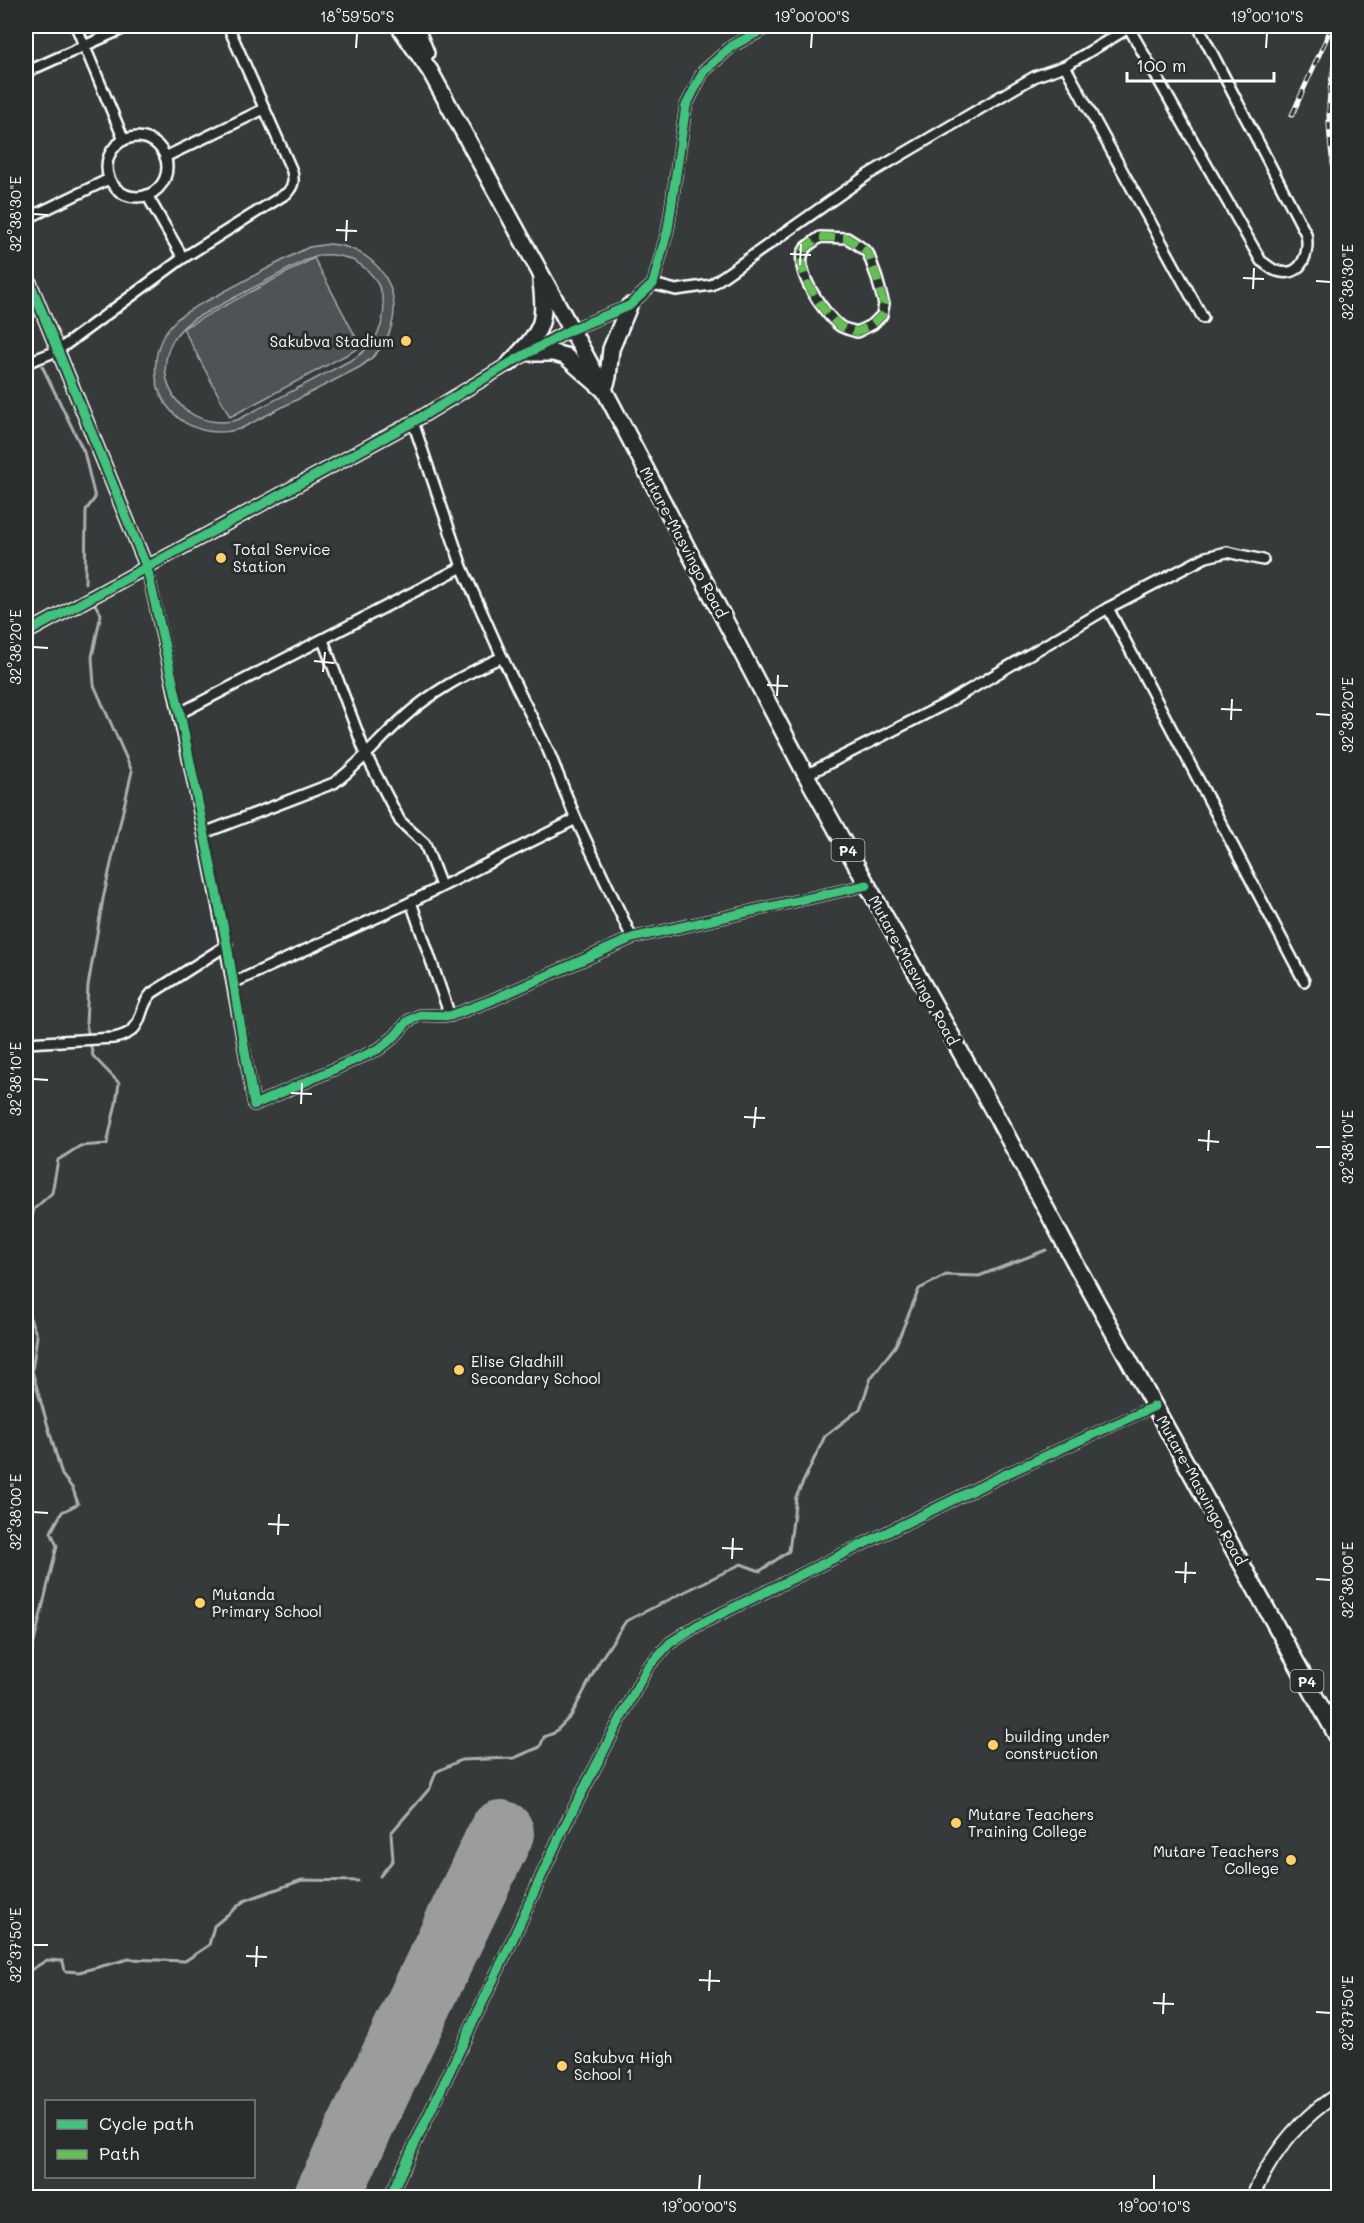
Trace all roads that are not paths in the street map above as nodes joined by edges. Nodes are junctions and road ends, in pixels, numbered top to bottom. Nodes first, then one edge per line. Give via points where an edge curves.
1 (76, 26) edge
2 (129, 26) edge
3 (228, 26) edge
4 (399, 26) edge
5 (415, 26) edge
6 (770, 26) edge
7 (1198, 26) edge
8 (1131, 27) edge
9 (84, 45) junction
10 (1065, 66) junction
11 (430, 70) junction
12 (26, 72) edge
13 (264, 109) junction
14 (124, 140) junction
15 (165, 157) junction
16 (109, 179) junction
17 (147, 195) junction
18 (26, 219) edge
19 (183, 258) junction
20 (26, 273) edge
21 (540, 274) junction
22 (653, 284) junction
23 (630, 306) junction
24 (1203, 318) dead end
25 (873, 324) joint
26 (570, 330) junction
27 (57, 351) junction
28 (530, 353) junction
29 (26, 363) edge
30 (510, 363) junction
31 (604, 390) junction
32 (412, 422) junction
33 (1263, 560) dead end
34 (462, 567) junction
35 (147, 568) junction
36 (1108, 608) junction
37 (26, 633) edge
38 (323, 640) junction
39 (502, 657) junction
40 (180, 713) junction
41 (366, 754) junction
42 (806, 775) junction
43 (576, 819) junction
44 (204, 833) junction
45 (441, 885) junction
46 (867, 885) junction
47 (411, 902) junction
48 (632, 938) junction
49 (227, 945) junction
50 (1304, 981) dead end
51 (233, 983) junction
52 (450, 1016) junction
53 (26, 1043) edge
54 (1155, 1406) junction
55 (1338, 1738) edge
56 (1338, 2094) edge
57 (389, 2198) edge
58 (1252, 2198) edge

1 - 9 street
2 - 9 street
3 - 13 street
4 - 11 highway, Mutare-Masvingo Road / P4
5 - 11 highway, Mutare-Masvingo Road / P4
6 - 22 street via 732,46 703,72 686,106 668,229
7 - 8 street via 1306,234 1307,256 1301,266 1288,272 1277,271 1261,261
8 - 10 street
9 - 12 street
9 - 14 street
10 - 22 street via 1036,76 869,174 711,285 675,290
10 - 24 street
11 - 21 highway, Mutare-Masvingo Road / P4
13 - 15 street
13 - 19 street via 292,171 292,188
14 - 15 street via 144,138 160,148
14 - 16 street via 107,160
15 - 17 street via 162,184
16 - 17 street via 121,193
16 - 18 street
17 - 19 street
19 - 27 street
20 - 27 street
21 - 26 highway, Mutare-Masvingo Road / P4
21 - 30 highway via 544,319 534,338
22 - 23 street
23 - 26 street
23 - 31 highway via 611,349
25 - 25 street via 857,332 841,327 827,314 803,274 801,261 805,249 820,237 847,238 868,253 884,304 882,315
26 - 28 street
26 - 31 highway, Mutare-Masvingo Road / P4
27 - 29 street
27 - 35 street
28 - 30 street
28 - 31 highway via 565,356
30 - 32 street
31 - 42 highway, Mutare-Masvingo Road / P4
32 - 34 street
32 - 35 street
33 - 36 street via 1227,552 1206,557
34 - 38 street
34 - 39 street
35 - 37 street
35 - 40 street
36 - 42 street via 947,703
36 - 50 street
38 - 40 street
38 - 41 street
39 - 41 street via 462,675 430,696
39 - 43 street via 548,750
40 - 44 street
41 - 44 street via 334,783
41 - 45 street via 400,821 425,844
42 - 46 highway, Mutare-Masvingo Road / P4
43 - 45 street
43 - 48 street
44 - 49 street
45 - 47 street
46 - 48 street
46 - 54 highway, Mutare-Masvingo Road / P4
47 - 51 street
47 - 52 street
48 - 52 street
49 - 51 street
49 - 53 street via 152,993 141,1021 127,1034
51 - 52 street via 254,1105 379,1049 420,1015
54 - 55 highway, Mutare-Masvingo Road / P4
54 - 57 street via 945,1503 698,1625 670,1643 647,1668 561,1833
56 - 58 street via 1293,2131 1264,2170

